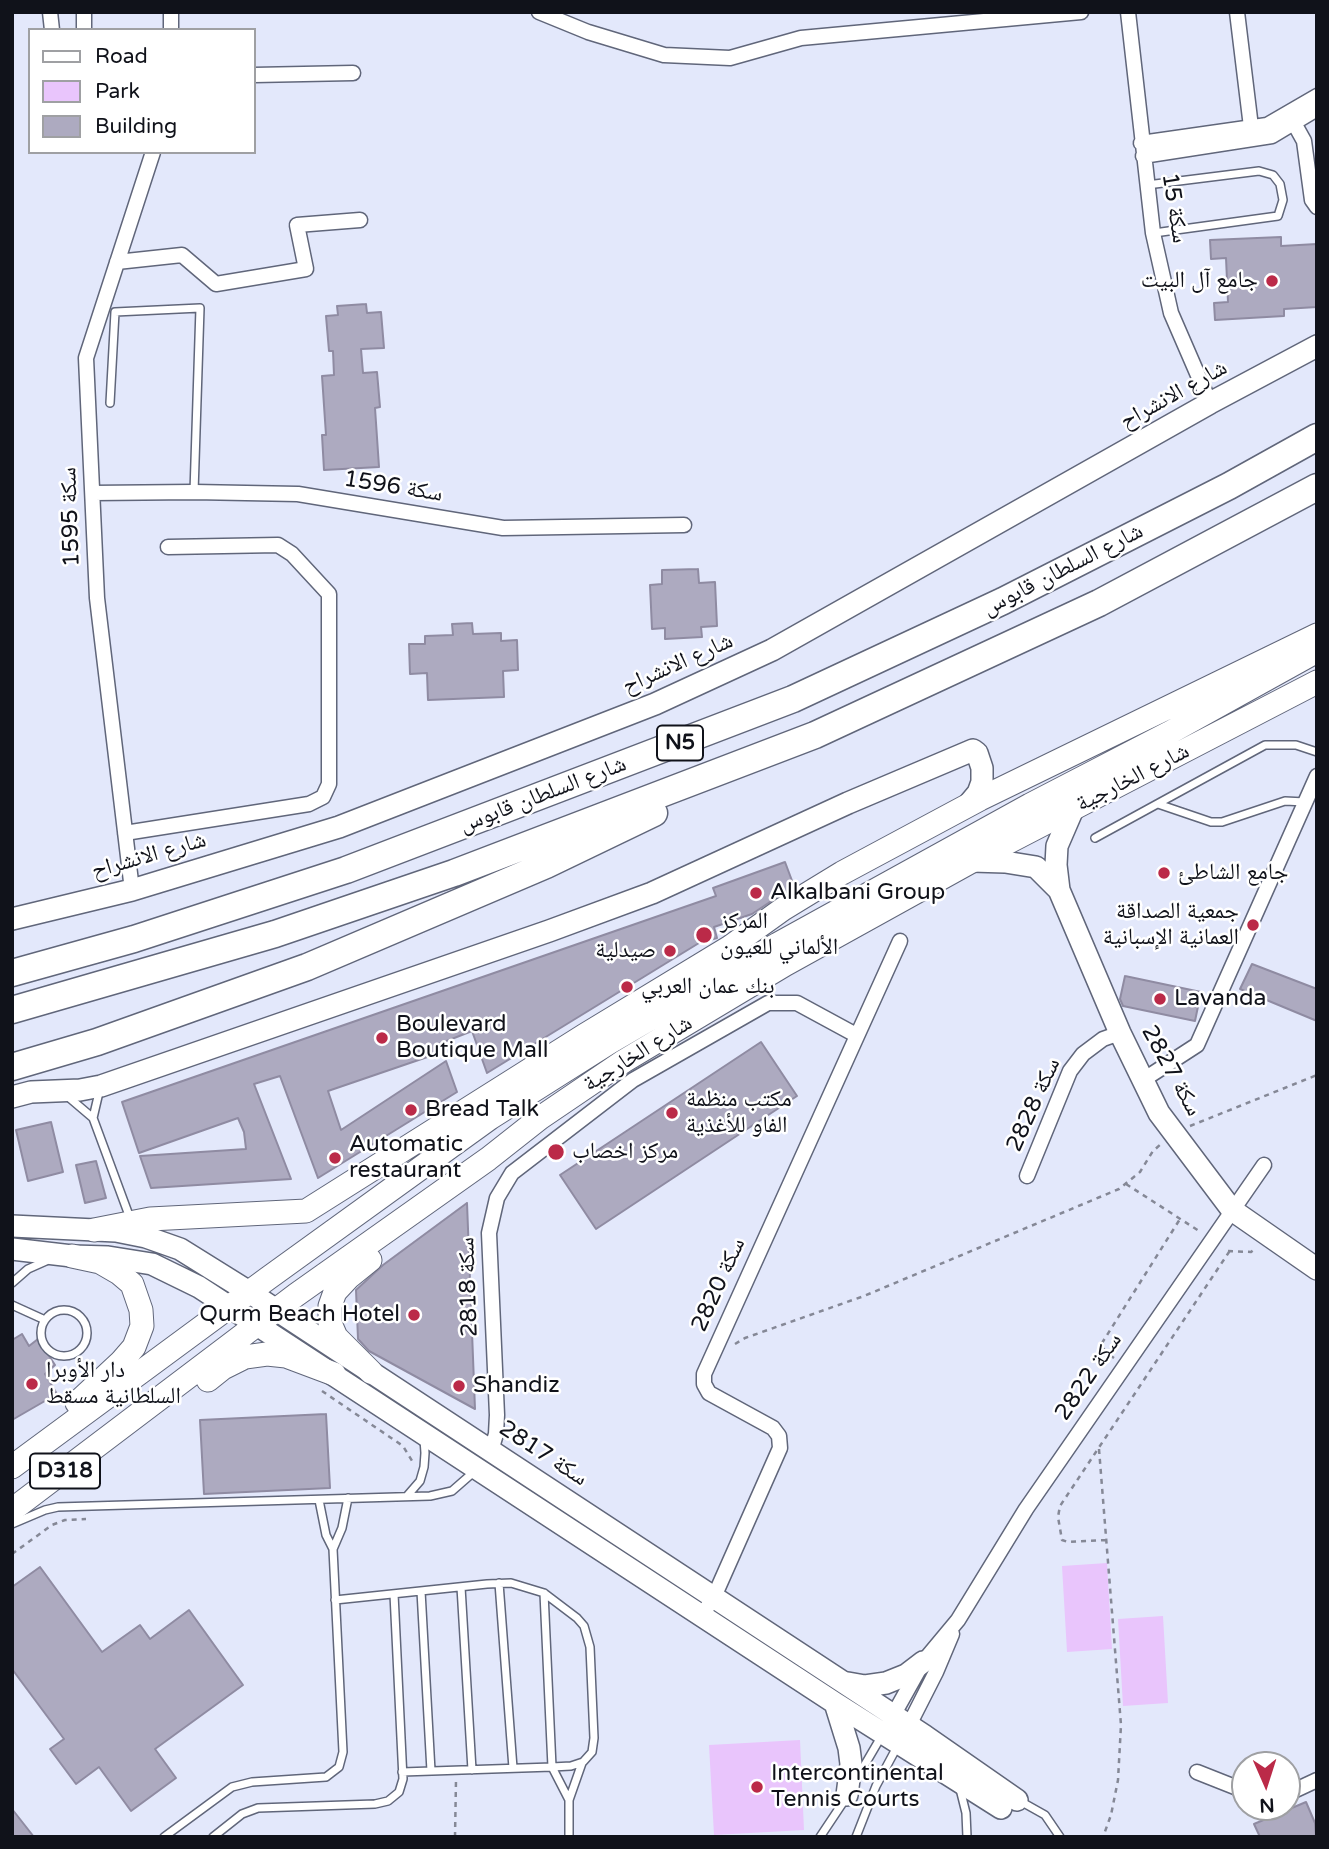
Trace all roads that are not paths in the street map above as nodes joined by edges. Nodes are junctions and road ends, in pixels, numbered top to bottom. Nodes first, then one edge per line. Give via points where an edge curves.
1 (539, 12) edge
2 (1081, 12) edge
3 (1128, 12) edge
4 (1237, 12) edge
5 (353, 73) dead end
6 (256, 75) edge
7 (1317, 96) edge
8 (1317, 109) edge
9 (1294, 123) junction
10 (1251, 127) junction
11 (1142, 150) junction
12 (152, 154) edge
13 (1147, 185) junction
14 (1317, 207) edge
15 (360, 220) dead end
16 (1153, 233) junction
17 (117, 262) junction
18 (1317, 346) edge
19 (110, 403) dead end
20 (1210, 403) junction
21 (1317, 437) edge
22 (1317, 487) edge
23 (194, 492) junction
24 (93, 493) junction
25 (684, 525) dead end
26 (168, 547) dead end
27 (1317, 635) edge
28 (1317, 651) edge
29 (1317, 682) edge
30 (815, 735) junction
31 (1317, 752) edge
32 (1317, 776) edge
33 (1305, 802) junction
34 (1158, 804) junction
35 (968, 806) junction
36 (1073, 809) junction
37 (125, 833) junction
38 (1095, 838) dead end
39 (897, 844) junction
40 (972, 861) junction
41 (132, 890) junction
42 (1059, 890) junction
43 (12, 919) edge
44 (900, 941) dead end
45 (778, 944) junction
46 (12, 973) edge
47 (12, 1010) edge
48 (1120, 1033) junction
49 (856, 1035) junction
50 (97, 1042) junction
51 (12, 1067) edge
52 (1143, 1080) junction
53 (12, 1083) edge
54 (101, 1086) junction
55 (60, 1091) junction
56 (12, 1097) edge
57 (93, 1118) junction
58 (488, 1159) junction
59 (1264, 1165) dead end
60 (1027, 1177) dead end
61 (1232, 1210) junction
62 (132, 1222) junction
63 (12, 1226) edge
64 (94, 1230) junction
65 (12, 1249) edge
66 (72, 1256) junction
67 (1317, 1269) edge
68 (12, 1283) edge
69 (249, 1292) junction
70 (12, 1306) edge
71 (230, 1306) junction
72 (267, 1317) junction
73 (45, 1320) junction
74 (371, 1372) junction
75 (328, 1383) junction
76 (423, 1432) junction
77 (117, 1433) junction
78 (491, 1451) junction
79 (12, 1465) edge
80 (478, 1468) junction
81 (407, 1496) junction
82 (348, 1498) junction
83 (319, 1500) junction
84 (12, 1510) edge
85 (12, 1524) edge
86 (333, 1549) junction
87 (499, 1583) junction
88 (461, 1587) junction
89 (421, 1591) junction
90 (544, 1593) junction
91 (394, 1594) junction
92 (335, 1600) junction
93 (708, 1606) junction
94 (957, 1620) junction
95 (923, 1662) junction
96 (844, 1682) junction
97 (835, 1703) junction
98 (896, 1729) junction
99 (583, 1762) junction
100 (552, 1767) junction
101 (513, 1768) junction
102 (471, 1770) junction
103 (431, 1771) junction
104 (402, 1772) junction
105 (1197, 1772) dead end
106 (953, 1776) junction
107 (1317, 1780) edge
108 (1231, 1785) edge
109 (1301, 1787) edge
110 (848, 1795) junction
111 (569, 1800) junction
112 (1009, 1804) junction
113 (966, 1826) junction
114 (164, 1837) edge
115 (213, 1837) edge
116 (569, 1837) edge
117 (820, 1837) edge
118 (856, 1837) edge
119 (959, 1837) edge
120 (967, 1837) edge
121 (1060, 1837) edge

1 - 2 street via 664,55 730,58 800,38
3 - 11 street, سكة 15
4 - 10 street
5 - 6 street
7 - 10 street via 1267,125
8 - 9 street
9 - 11 street via 1272,136
9 - 14 street via 1304,141 1312,200
10 - 11 street
11 - 13 street, سكة 15
12 - 17 street, سكة 1595
13 - 16 street, سكة 15
13 - 16 lane via 1259,171 1273,175 1283,200 1278,216
15 - 17 street via 297,225 306,269 216,284 182,255
16 - 20 street, سكة 15 via 1171,313
17 - 24 street, سكة 1595 via 86,358
18 - 20 street, شارع الانشراح
19 - 23 lane via 115,312 200,308
20 - 41 street, شارع الانشراح via 772,650 667,698 339,827
21 - 46 highway, شارع السلطان قابوس / N5 via 1003,601 793,699 346,870
22 - 30 highway, شارع السلطان قابوس / N5 via 1099,603
23 - 24 street, سكة 1596
23 - 25 street, سكة 1596 via 298,494 503,528
24 - 37 street, سكة 1595 via 97,598
26 - 37 street via 278,545 329,594 329,784 323,797 309,804
27 - 35 main road
28 - 45 main road, شارع الخارجية / D318
29 - 36 main road, شارع الخارجية / D318
30 - 47 highway, شارع السلطان قابوس / N5 via 454,873 275,934
30 - 50 highway via 546,865 307,967
31 - 34 lane via 1296,745 1265,745
32 - 33 street
33 - 34 lane via 1285,801 1222,822
33 - 52 street via 1196,1045
34 - 38 lane
35 - 39 main road
35 - 54 street via 978,793 982,775 973,750 652,893
36 - 40 main road, شارع الخارجية / D318
36 - 42 street, سكة 2827 via 1057,846
37 - 41 street, سكة 1595
39 - 45 main road via 859,881 792,926
39 - 62 main road via 783,909 730,947 306,1211
40 - 42 street, سكة 2827 via 1036,867
40 - 58 main road, شارع الخارجية / D318 via 624,1061
41 - 43 street, شارع الانشراح
42 - 48 street, سكة 2827
44 - 49 street, سكة 2820
45 - 69 main road, شارع الخارجية / D318 via 610,1041 490,1118
48 - 52 street, سكة 2827
48 - 60 street, سكة 2828 via 1083,1054 1070,1072
49 - 78 street, سكة 2818 via 797,1003 768,1003 633,1080 512,1173 497,1198 489,1233 497,1415
49 - 93 street, سكة 2820 via 704,1374 709,1393 773,1428 780,1448
50 - 51 highway
50 - 53 street
52 - 61 street, سكة 2827 via 1159,1113
54 - 55 street
54 - 57 lane
55 - 56 street
55 - 57 lane
57 - 62 lane
58 - 72 main road, شارع الخارجية / D318
58 - 74 main road via 453,1197 335,1292 330,1323 337,1337
59 - 61 street, سكة 2822
61 - 67 street, سكة 2827
61 - 94 street, سكة 2822 via 1026,1509
62 - 64 main road
63 - 64 street, سكة 2817
64 - 69 street, سكة 2817 via 146,1237 180,1249
65 - 66 street, سكة 2817
66 - 68 lane via 40,1262
66 - 71 street, سكة 2817 via 152,1264
66 - 79 main road via 100,1262 132,1284 142,1326 121,1362
69 - 71 main road, شارع الخارجية / D318
69 - 72 street, سكة 2817
70 - 73 lane
71 - 72 street, سكة 2817
71 - 79 main road, شارع الخارجية / D318
72 - 74 street, سكة 2817
72 - 75 street, سكة 2817
72 - 77 main road, شارع الخارجية / D318
73 - 73 lane via 42,1339 52,1352 73,1354 86,1343 86,1324 76,1312 54,1312
74 - 78 street, سكة 2817
75 - 76 street, سكة 2817
75 - 77 main road via 286,1356 245,1357
76 - 80 street, سكة 2817
76 - 81 lane via 424,1467 420,1482
77 - 84 main road, شارع الخارجية / D318
78 - 80 lane, سكة 2818
78 - 93 street, سكة 2817
80 - 81 lane, سكة 2818 via 452,1491
80 - 93 street, سكة 2817
81 - 82 lane, سكة 2818
82 - 83 lane, سكة 2818
82 - 86 lane
83 - 85 lane, سكة 2818 via 58,1507
83 - 86 lane via 323,1528
86 - 92 lane
87 - 88 lane
87 - 90 lane
87 - 101 lane
88 - 89 lane
88 - 102 lane
89 - 91 lane
89 - 103 lane
90 - 99 lane via 577,1618 588,1636 594,1745
90 - 100 lane
91 - 92 lane
91 - 104 lane
92 - 114 lane via 339,1767 326,1777 232,1787
93 - 96 street, سكة 2817
93 - 97 street, سكة 2817
94 - 95 street, سكة 2822
94 - 98 street, سكة 2822 via 936,1672
95 - 96 street via 886,1683
95 - 98 street, سكة 2822
96 - 98 street, سكة 2817
97 - 98 street, سكة 2817
97 - 110 street via 849,1748
98 - 106 street, سكة 2817
98 - 110 lane
98 - 112 street, سكة 2817
98 - 118 lane
99 - 100 lane
99 - 111 lane
100 - 101 lane
100 - 111 lane
101 - 102 lane
102 - 103 lane
103 - 104 lane
104 - 115 lane via 399,1792 382,1804 258,1808 242,1814
105 - 108 street
106 - 112 street, سكة 2817
106 - 113 lane via 964,1800
107 - 109 street
110 - 117 lane
111 - 116 lane
112 - 121 lane via 1045,1815
113 - 119 lane
113 - 120 lane

